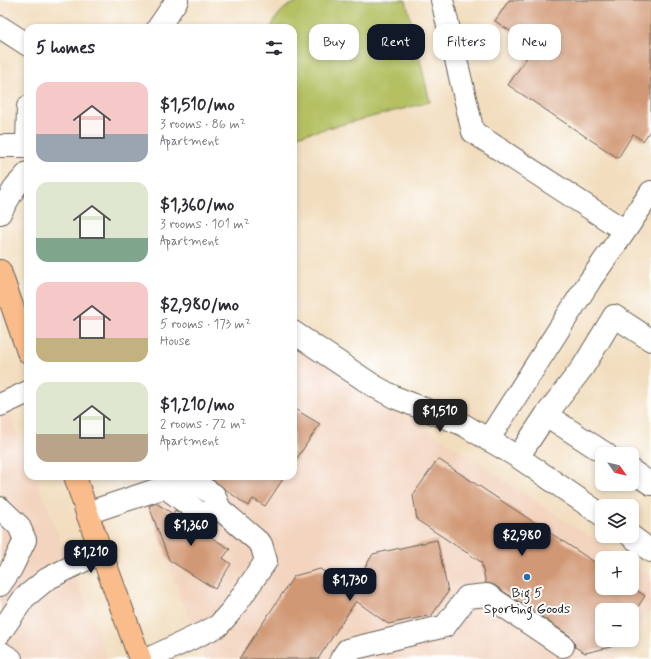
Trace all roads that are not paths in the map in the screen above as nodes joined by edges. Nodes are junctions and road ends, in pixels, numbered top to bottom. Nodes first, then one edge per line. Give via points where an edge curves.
1 (177, 0) edge
2 (442, 0) edge
3 (161, 24) edge
4 (0, 27) edge
5 (24, 42) edge
6 (0, 146) edge
7 (24, 146) edge
8 (24, 177) edge
9 (651, 192) edge
10 (0, 213) edge
11 (625, 232) junction
12 (0, 270) edge
13 (297, 335) edge
14 (24, 340) edge
15 (651, 340) edge
16 (24, 394) edge
17 (0, 405) edge
18 (546, 415) junction
19 (488, 440) junction
20 (595, 447) edge
21 (518, 457) junction
22 (639, 476) edge
23 (78, 480) edge
24 (190, 480) edge
25 (651, 484) edge
26 (0, 508) edge
27 (220, 509) junction
28 (595, 509) edge
29 (86, 513) junction
30 (639, 542) edge
31 (651, 551) edge
32 (101, 552) junction
33 (0, 585) edge
34 (0, 633) edge
35 (563, 646) dead end
36 (0, 652) edge
37 (373, 652) edge
38 (11, 659) edge
39 (140, 659) edge
40 (148, 659) edge
41 (341, 659) edge

1 - 3 street
2 - 11 street via 473,132
4 - 5 street
6 - 7 street
8 - 10 street
9 - 11 street
11 - 19 street via 587,285
12 - 14 main road
13 - 19 street via 374,386 394,397 462,424
15 - 18 street via 614,316 583,367
16 - 17 street
18 - 20 street
18 - 21 street
19 - 21 street
21 - 28 street
22 - 25 street
23 - 29 main road
24 - 27 street via 214,495
26 - 33 street via 19,526 25,540
27 - 29 street via 201,514 165,488
27 - 40 street via 261,544 266,561 218,626
29 - 32 main road
30 - 31 street
32 - 34 street via 48,579 24,598
32 - 39 main road
35 - 37 street via 487,595 467,597 446,626
36 - 38 street
37 - 41 street via 347,650

